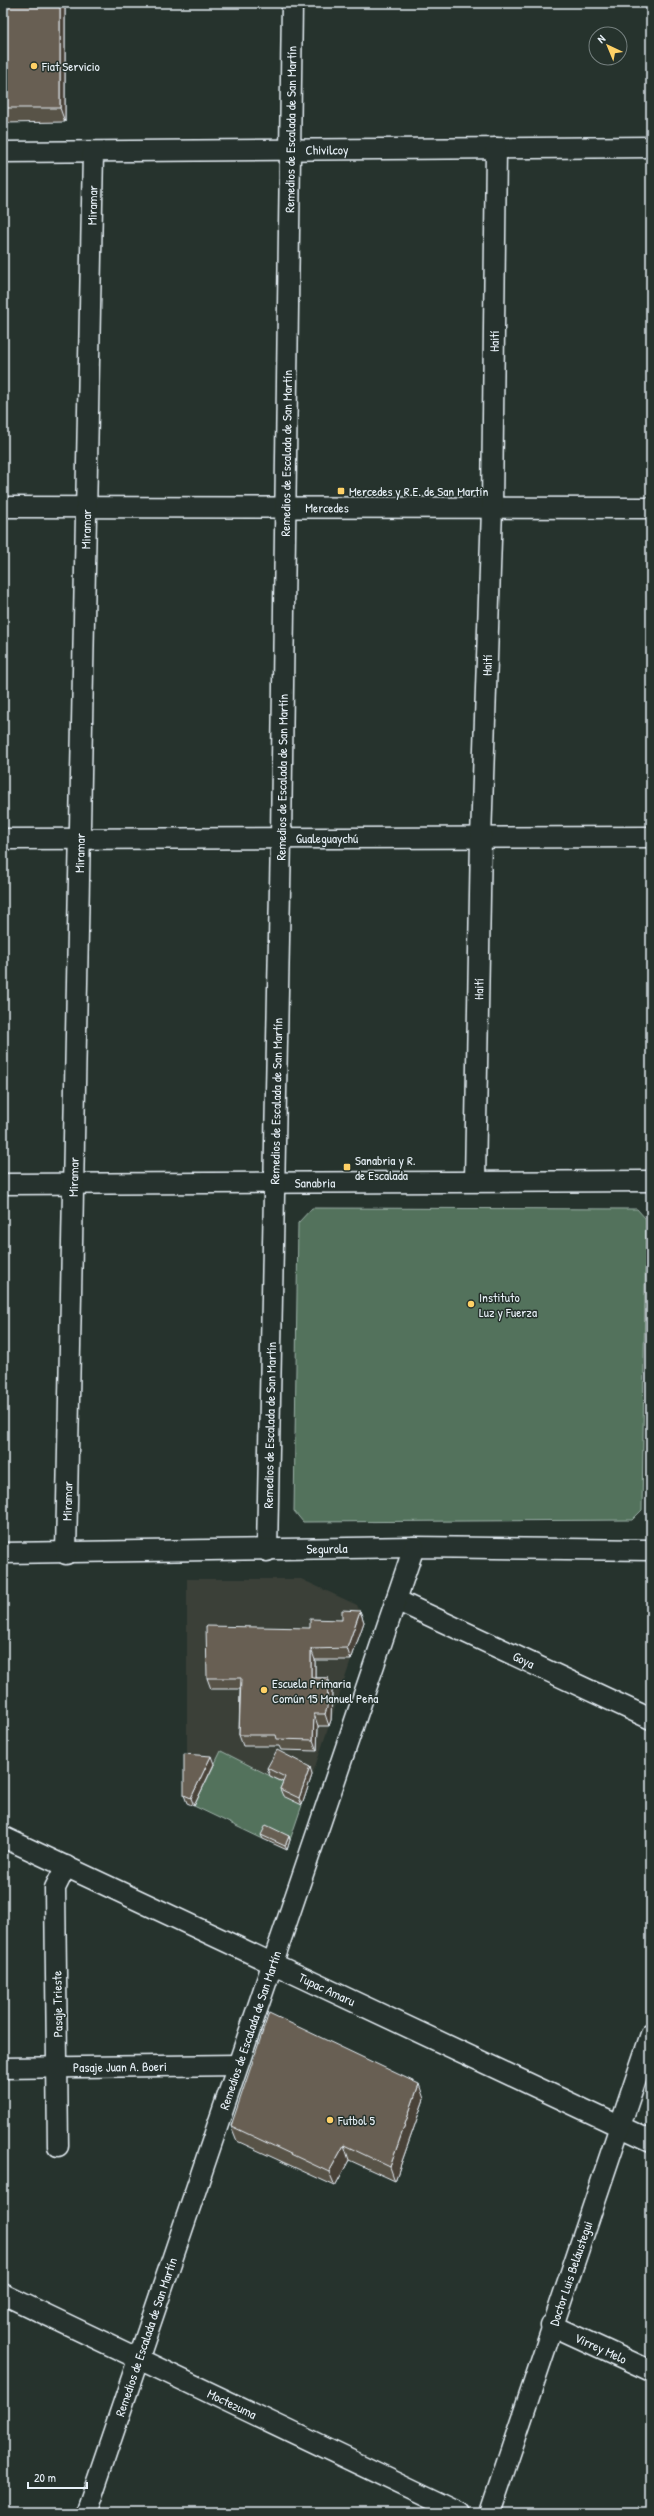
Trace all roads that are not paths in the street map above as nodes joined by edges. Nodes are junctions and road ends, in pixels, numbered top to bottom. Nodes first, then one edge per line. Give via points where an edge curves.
1 (292, 3) edge
2 (651, 147) edge
3 (496, 148) junction
4 (290, 150) junction
5 (3, 152) edge
6 (94, 152) junction
7 (3, 507) edge
8 (87, 507) junction
9 (285, 508) junction
10 (651, 508) edge
11 (492, 509) junction
12 (651, 837) edge
13 (281, 838) junction
14 (481, 838) junction
15 (3, 839) edge
16 (79, 840) junction
17 (475, 1181) junction
18 (274, 1182) junction
19 (651, 1182) edge
20 (3, 1184) edge
21 (72, 1185) junction
22 (414, 1547) junction
23 (651, 1550) edge
24 (267, 1551) junction
25 (3, 1553) edge
26 (66, 1554) junction
27 (396, 1600) junction
28 (651, 1719) edge
29 (3, 1838) edge
30 (66, 1866) junction
31 (272, 1962) junction
32 (651, 2034) edge
33 (237, 2065) junction
34 (3, 2068) edge
35 (58, 2068) junction
36 (619, 2126) junction
37 (651, 2141) edge
38 (58, 2146) dead end
39 (3, 2294) edge
40 (551, 2325) junction
41 (138, 2359) junction
42 (651, 2372) edge
43 (86, 2513) edge
44 (461, 2513) edge
45 (490, 2513) edge

1 - 4 street, Remedios de Escalada de San Martín
2 - 3 street, Chivilcoy
3 - 4 street, Chivilcoy
3 - 11 street, Haití
4 - 6 street, Chivilcoy
4 - 9 street, Remedios de Escalada de San Martín
5 - 6 street, Chivilcoy
6 - 8 street, Miramar
7 - 8 street, Mercedes
8 - 9 street, Mercedes
8 - 16 street, Miramar
9 - 11 street, Mercedes
9 - 13 street, Remedios de Escalada de San Martín
10 - 11 street, Mercedes
11 - 14 street, Haití
12 - 14 street, Gualeguaychú
13 - 14 street, Gualeguaychú
13 - 16 street, Gualeguaychú
13 - 18 street, Remedios de Escalada de San Martín
14 - 17 street, Haití
15 - 16 street, Gualeguaychú
16 - 21 street, Miramar
17 - 18 street, Sanabria
17 - 19 street, Sanabria
18 - 21 street, Sanabria
18 - 24 street, Remedios de Escalada de San Martín
20 - 21 street, Sanabria
21 - 26 street, Miramar
22 - 23 street, Segurola
22 - 24 street, Segurola
22 - 27 street, Remedios de Escalada de San Martín
24 - 26 street, Segurola
25 - 26 street, Segurola
27 - 28 street, Goya
27 - 31 street, Remedios de Escalada de San Martín
29 - 30 street, Tupac Amaru
30 - 31 street, Tupac Amaru
30 - 35 street, Pasaje Trieste via 56,1888
31 - 33 street, Remedios de Escalada de San Martín
31 - 36 street, Tupac Amaru
32 - 36 street, Doctor Luis Beláustegui
33 - 35 street, Pasaje Juan A. Boeri
33 - 41 street, Remedios de Escalada de San Martín
34 - 35 street, Pasaje Juan A. Boeri
35 - 38 street, Pasaje Trieste
36 - 37 street, Tupac Amaru
36 - 40 street, Doctor Luis Beláustegui
39 - 41 street, Moctezuma
40 - 42 street, Virrey Melo
40 - 45 street, Doctor Luis Beláustegui
41 - 43 street, Remedios de Escalada de San Martín
41 - 44 street, Moctezuma

